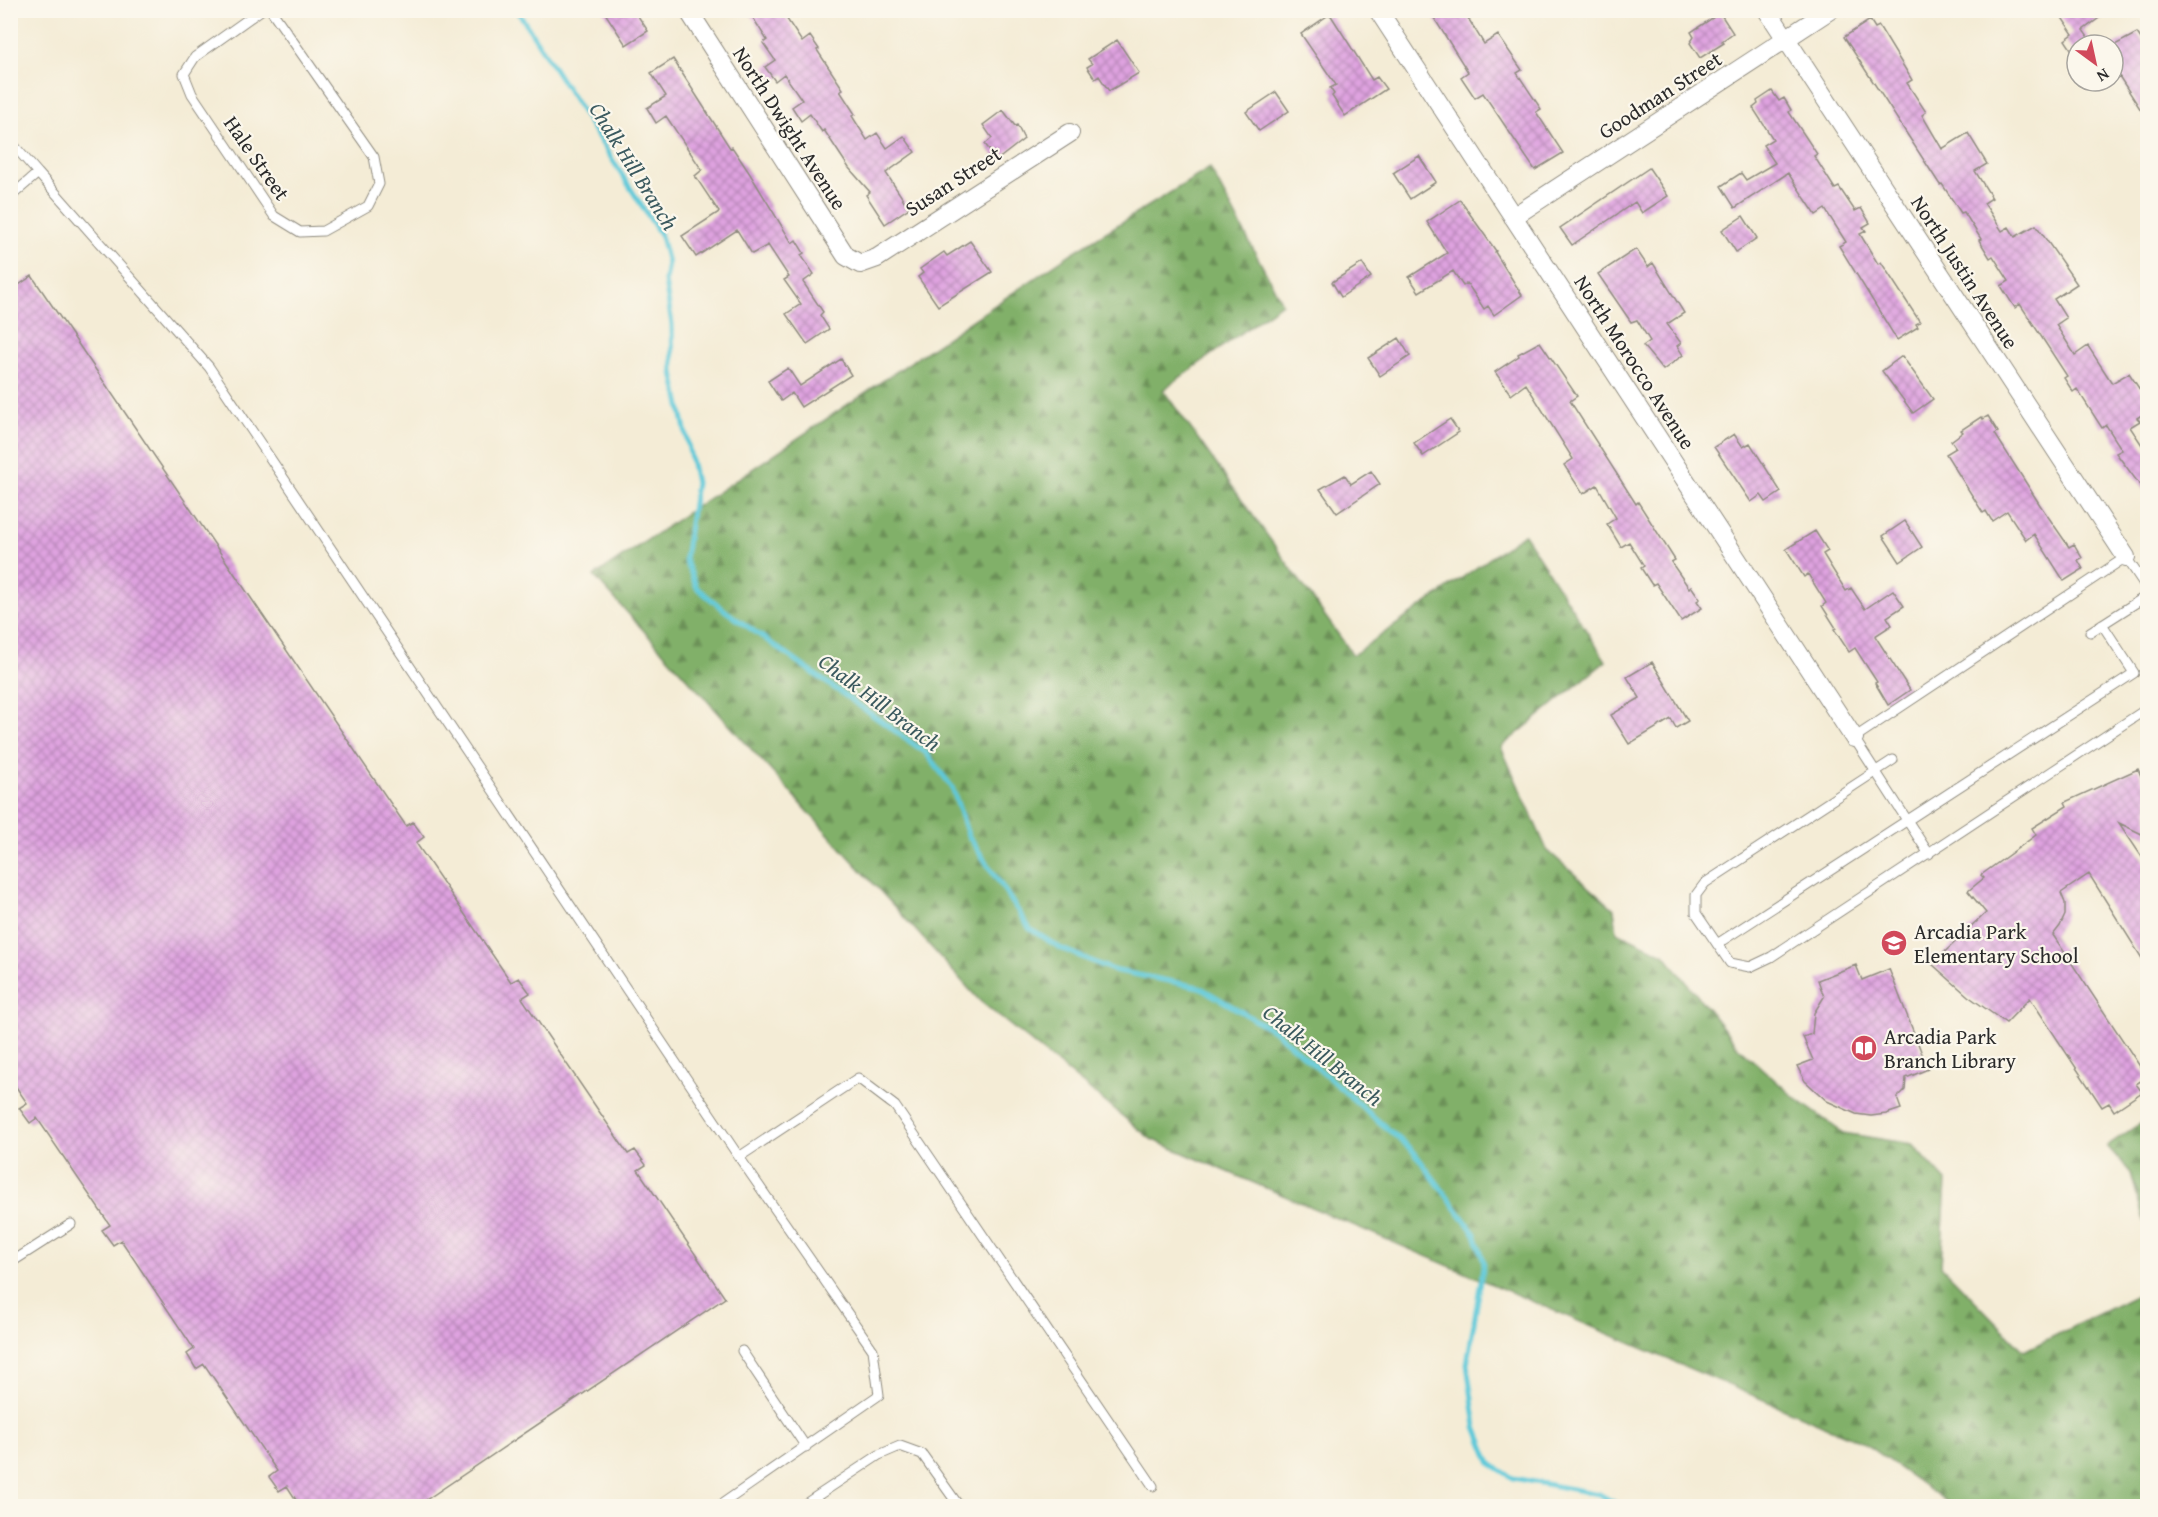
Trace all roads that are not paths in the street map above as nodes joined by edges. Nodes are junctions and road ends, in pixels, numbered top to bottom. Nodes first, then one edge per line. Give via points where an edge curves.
1 (261, 10) edge
2 (271, 10) edge
3 (688, 10) edge
4 (1378, 10) edge
5 (1767, 10) edge
6 (1830, 10) edge
7 (1786, 39) junction
8 (1070, 132) dead end
9 (10, 141) edge
10 (38, 173) junction
11 (10, 197) edge
12 (1514, 217) junction
13 (860, 264) joint
14 (2126, 557) junction
15 (2148, 592) edge
16 (2102, 624) junction
17 (2090, 632) dead end
18 (2148, 708) edge
19 (1854, 738) junction
20 (1893, 760) dead end
21 (1875, 771) junction
22 (1907, 819) junction
23 (1929, 854) junction
24 (1717, 944) junction
25 (739, 1157) junction
26 (71, 1224) dead end
27 (10, 1263) edge
28 (742, 1351) dead end
29 (806, 1447) junction
30 (1153, 1486) dead end
31 (718, 1506) edge
32 (802, 1506) edge
33 (959, 1506) edge

1 - 2 lane, Hale Street via 195,57 184,74 192,94 274,216 300,232 323,231 368,206 379,184 374,157
3 - 13 street, North Dwight Avenue via 846,256
4 - 12 street, North Morocco Avenue
5 - 7 street, North Justin Avenue
6 - 7 street, Goodman Street
7 - 12 street, Goodman Street
7 - 14 street, North Justin Avenue
8 - 13 street, Susan Street via 876,258
9 - 10 lane
10 - 11 lane
10 - 25 lane via 209,367
12 - 19 street, North Morocco Avenue
14 - 15 lane
14 - 19 lane
15 - 16 lane
16 - 17 lane
16 - 22 lane via 2134,673
18 - 23 lane
19 - 21 lane
20 - 21 lane
21 - 22 lane
21 - 24 lane via 1705,883 1696,896 1696,913
22 - 23 lane
22 - 24 lane
23 - 24 lane via 1772,957 1750,967 1730,963
25 - 29 lane via 873,1350 879,1395
25 - 30 lane via 858,1078 895,1106
26 - 27 lane
28 - 29 lane
29 - 31 lane
32 - 33 lane via 879,1455 900,1446 922,1454

